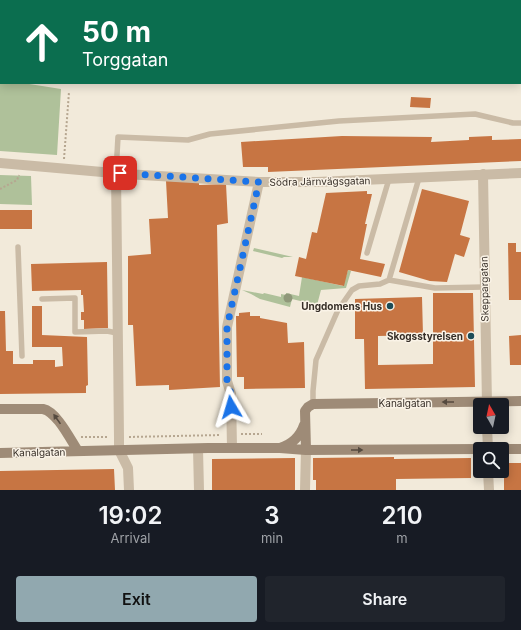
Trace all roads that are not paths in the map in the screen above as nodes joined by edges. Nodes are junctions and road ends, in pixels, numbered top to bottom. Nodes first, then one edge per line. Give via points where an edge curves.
1 (521, 123) edge
2 (0, 163) edge
3 (116, 172) junction
4 (521, 173) edge
5 (483, 174) junction
6 (419, 178) junction
7 (389, 179) junction
8 (259, 182) junction
9 (18, 247) dead end
10 (367, 253) dead end
11 (388, 280) junction
12 (484, 287) junction
13 (42, 299) dead end
14 (117, 333) junction
15 (22, 356) dead end
16 (486, 398) edge
17 (521, 401) edge
18 (509, 402) edge
19 (313, 404) junction
20 (473, 404) edge
21 (0, 410) edge
22 (305, 424) junction
23 (232, 448) junction
24 (280, 448) junction
25 (198, 449) junction
26 (473, 449) edge
27 (509, 449) edge
28 (521, 449) edge
29 (119, 450) junction
30 (306, 450) junction
31 (78, 451) junction
32 (0, 453) edge
33 (488, 478) edge
34 (129, 490) edge
35 (199, 490) edge
36 (305, 490) edge
37 (488, 490) edge

1 - 3 lane via 475,114 339,120 210,134 188,140 118,137
2 - 3 street, Södra Järnvägsgatan
3 - 8 street, Södra Järnvägsgatan
3 - 14 street
4 - 5 street, Södra Järnvägsgatan
5 - 6 street, Södra Järnvägsgatan
5 - 12 street, Skeppargatan
6 - 7 street, Södra Järnvägsgatan
6 - 11 lane
7 - 8 street, Södra Järnvägsgatan
7 - 10 lane
8 - 23 street via 226,342 227,381 231,394
9 - 15 lane
11 - 12 lane via 435,288
11 - 19 lane via 352,290 338,310 316,360
12 - 16 street, Skeppargatan
13 - 14 lane via 75,298 76,332
14 - 29 street
17 - 18 main road, Kanalgatan
20 -> 19 main road, Kanalgatan
19 - 22 main road via 305,411
31 -> 21 main road, Kanalgatan via 56,416 48,410
22 - 24 main road via 294,441
22 - 30 main road
23 - 24 main road, Kanalgatan
23 - 25 main road, Kanalgatan
24 - 30 main road, Kanalgatan
25 - 29 main road, Kanalgatan
25 - 35 street
30 -> 26 main road, Kanalgatan
27 - 28 main road
29 - 31 main road, Kanalgatan
29 - 34 street via 128,468
30 - 36 street
31 - 32 main road, Kanalgatan
33 - 37 street

